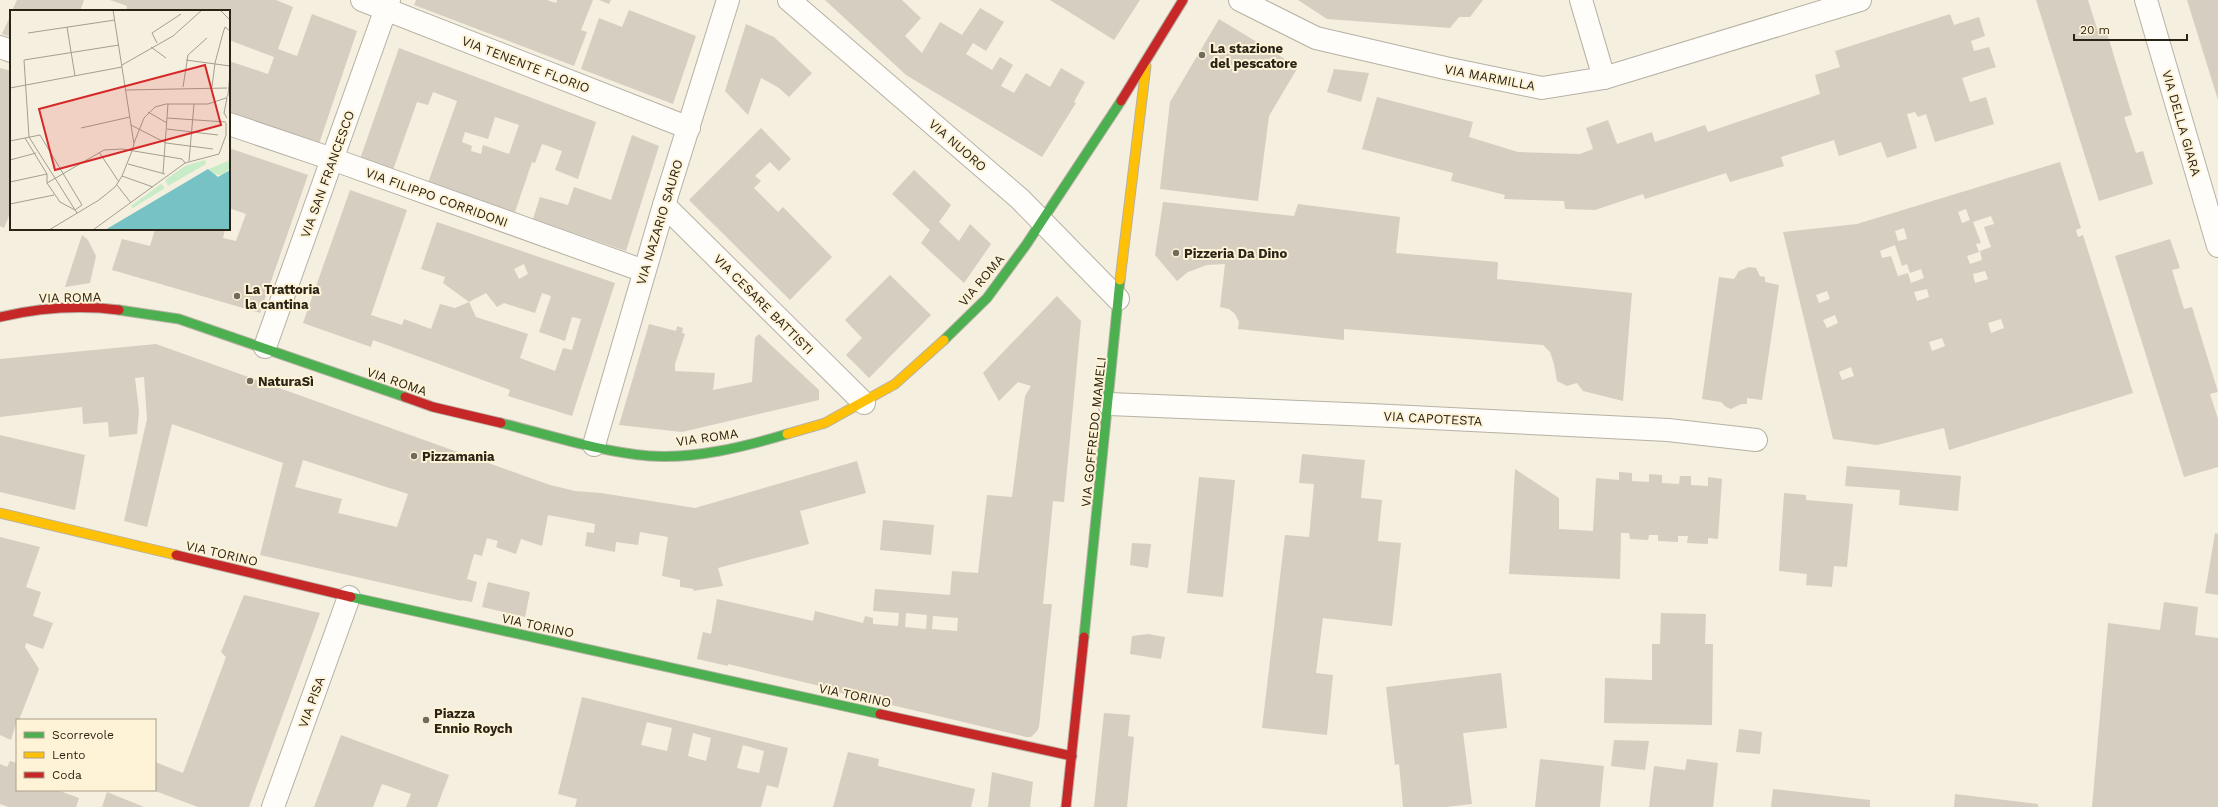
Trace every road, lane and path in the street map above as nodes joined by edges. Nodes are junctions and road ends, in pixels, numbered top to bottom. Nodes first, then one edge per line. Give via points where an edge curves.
1 (362, 0) edge
2 (728, 0) edge
3 (789, 0) edge
4 (1183, 0) edge
5 (1240, 0) edge
6 (1581, 0) edge
7 (1860, 0) edge
8 (2146, 0) edge
9 (387, 5) edge
10 (0, 47) edge
11 (10, 51) edge
12 (1147, 61) junction
13 (1604, 78) junction
14 (230, 124) edge
15 (689, 128) junction
16 (332, 159) junction
17 (2210, 189) edge
18 (664, 205) junction
19 (1042, 220) junction
20 (2218, 246) edge
21 (644, 271) junction
22 (1118, 299) junction
23 (0, 317) edge
24 (265, 347) junction
25 (864, 402) junction
26 (1109, 404) junction
27 (1756, 440) dead end
28 (594, 445) junction
29 (0, 513) edge
30 (349, 597) junction
31 (1072, 756) junction
32 (273, 807) edge
33 (1066, 807) edge

1 - 9 street, VIA TENENTE FLORIO
2 - 15 street, VIA NAZARIO SAURO
3 - 19 street, VIA NUORO
4 - 12 street, VIA ROMA
5 - 13 street, VIA MARMILLA via 1316,38 1444,68 1542,88
6 - 13 street
7 - 13 street, VIA MARMILLA
8 - 17 street, VIA DELLA GIARA
9 - 15 street, VIA TENENTE FLORIO
9 - 16 street, VIA SAN FRANCESCO
10 - 11 street
12 - 19 street, VIA ROMA
12 - 22 street, VIA GOFFREDO MAMELI
14 - 16 street, VIA FILIPPO CORRIDONI
15 - 18 street, VIA NAZARIO SAURO
16 - 21 street, VIA FILIPPO CORRIDONI
16 - 24 street, VIA SAN FRANCESCO
17 - 20 street, VIA DELLA GIARA
18 - 21 street, VIA NAZARIO SAURO
18 - 25 street, VIA CESARE BATTISTI
19 - 22 street, VIA NUORO
19 - 25 street, VIA ROMA via 987,298 895,384
21 - 28 street, VIA NAZARIO SAURO
22 - 26 street, VIA GOFFREDO MAMELI
23 - 24 street, VIA ROMA via 31,310 96,307 179,319
24 - 28 street, VIA ROMA via 432,407
25 - 28 street, VIA ROMA via 825,423 760,442 691,455 650,456
26 - 27 street, VIA CAPOTESTA via 1371,414 1668,430
26 - 31 street, VIA GOFFREDO MAMELI
29 - 30 street, VIA TORINO
30 - 31 street, VIA TORINO
30 - 32 street, VIA PISA
31 - 33 street, VIA GOFFREDO MAMELI

